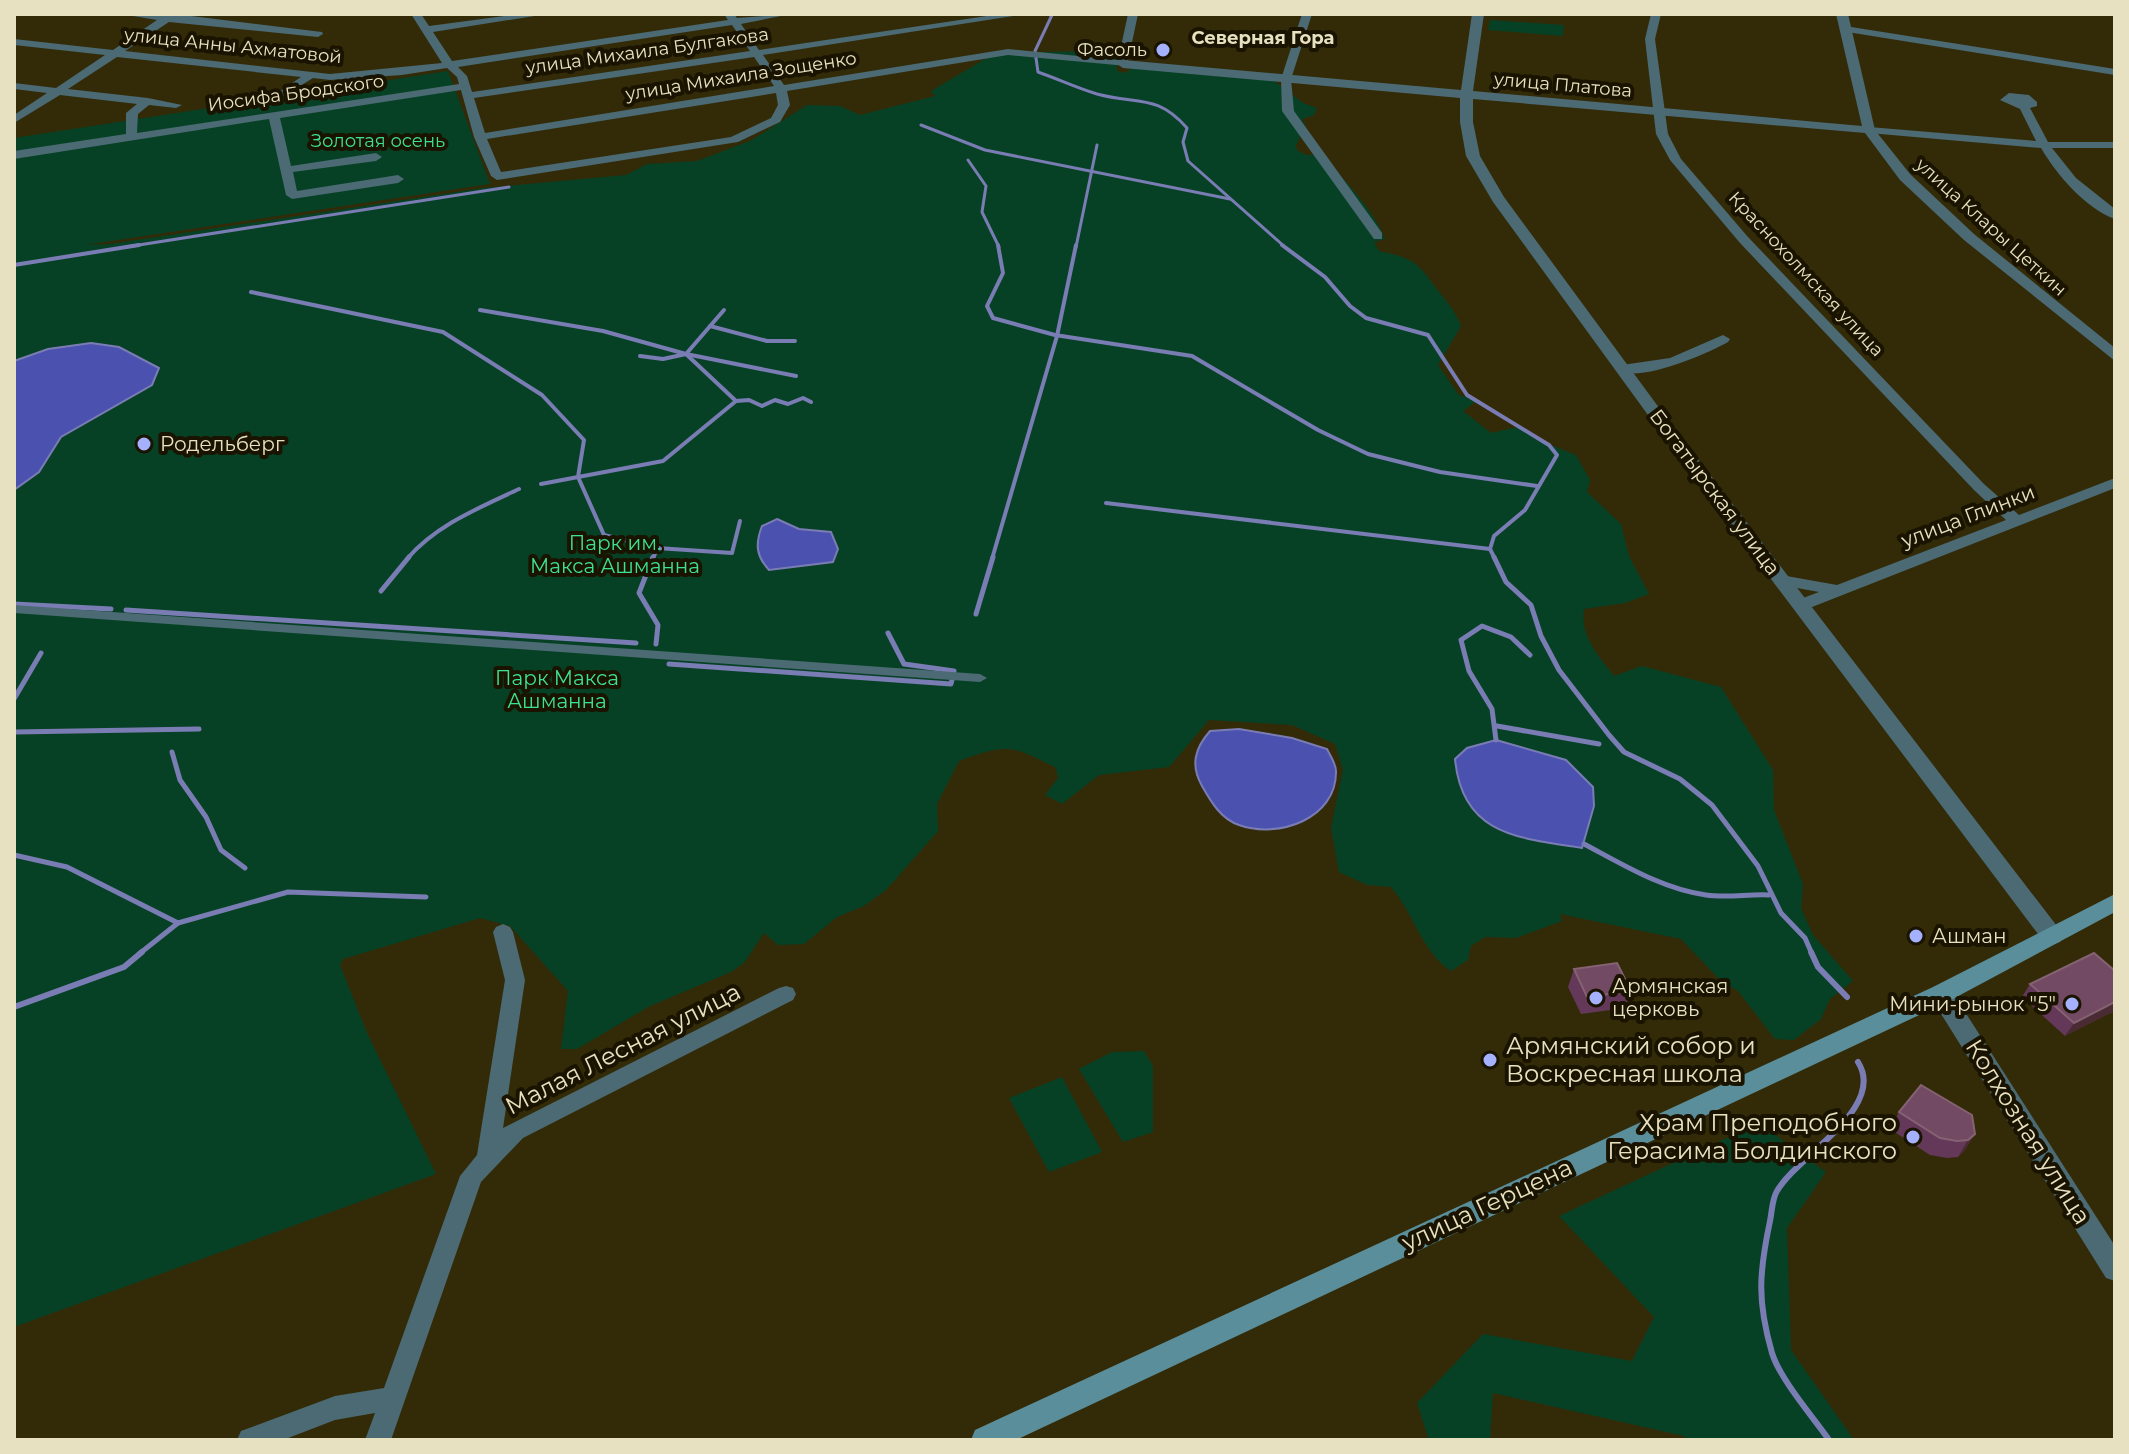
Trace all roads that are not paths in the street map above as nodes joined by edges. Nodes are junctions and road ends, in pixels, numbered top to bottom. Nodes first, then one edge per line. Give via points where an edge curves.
1 (126, 14) edge
2 (416, 14) edge
3 (542, 14) edge
4 (786, 14) edge
5 (1021, 14) edge
6 (1133, 14) edge
7 (1307, 14) edge
8 (1478, 14) edge
9 (1656, 14) edge
10 (1842, 14) edge
11 (170, 16) edge
12 (731, 18) edge
13 (1845, 29) junction
14 (426, 30) junction
15 (318, 34) dead end
16 (14, 42) edge
17 (114, 52) junction
18 (1008, 52) joint
19 (755, 54) junction
20 (448, 63) junction
21 (1123, 64) junction
22 (2115, 72) edge
23 (314, 73) junction
24 (1286, 79) junction
25 (14, 86) edge
26 (781, 88) junction
27 (57, 90) junction
28 (467, 91) junction
29 (284, 93) dead end
30 (1468, 95) junction
31 (148, 101) junction
32 (176, 105) dead end
33 (2024, 106) dead end
34 (1660, 111) junction
35 (273, 114) junction
36 (14, 120) edge
37 (1869, 130) junction
38 (131, 134) junction
39 (480, 137) junction
40 (2042, 145) junction
41 (2115, 145) edge
42 (14, 155) edge
43 (376, 157) dead end
44 (285, 170) junction
45 (398, 179) dead end
46 (2115, 215) edge
47 (1378, 236) dead end
48 (1723, 339) dead end
49 (2115, 356) edge
50 (1622, 369) junction
51 (2115, 483) edge
52 (2016, 521) junction
53 (1781, 580) junction
54 (1836, 590) junction
55 (1801, 605) junction
56 (14, 609) edge
57 (980, 678) dead end
58 (2115, 902) edge
59 (503, 932) dead end
60 (2052, 936) junction
61 (786, 994) dead end
62 (1941, 994) junction
63 (488, 1155) junction
64 (2115, 1269) edge
65 (394, 1398) junction
66 (250, 1440) edge
67 (378, 1440) edge
68 (985, 1440) edge

1 - 11 street
2 - 14 street
3 - 14 street
4 - 12 street, улица Анны Ахматовой
5 - 19 street, улица Михаила Булгакова
6 - 21 street
7 - 24 street
8 - 30 street, Богатырская улица
9 - 34 street, Краснохолмская улица via 1650,39
10 - 13 street, улица Клары Цеткин
11 - 15 street
11 - 17 street
12 - 19 street
12 - 20 street, улица Анны Ахматовой
13 - 22 street
13 - 37 street, улица Клары Цеткин
14 - 20 street
16 - 17 street, улица Анны Ахматовой
17 - 23 street, улица Анны Ахматовой
17 - 27 street
18 - 21 street, улица Платова
18 - 26 street, улица Михаила Зощенко
19 - 26 street
19 - 28 street, улица Михаила Булгакова
20 - 23 street, улица Анны Ахматовой via 402,72 330,77
20 - 28 street via 462,76
21 - 24 street, улица Платова
23 - 29 street
24 - 30 street, улица Платова
24 - 47 street via 1288,111
25 - 27 street
26 - 39 street, улица Михаила Зощенко
26 - 39 street via 784,105 776,120 734,140 497,176
27 - 31 street
27 - 36 street
28 - 35 street, Иосифа Бродского
28 - 39 street
30 - 34 street, улица Платова
30 - 50 street, Богатырская улица via 1469,137 1478,167
31 - 32 street
31 - 38 street via 132,113
33 - 40 street
34 - 37 street, улица Платова
34 - 52 street, Краснохолмская улица via 1662,134 1676,160 1744,240
35 - 38 street, Иосифа Бродского
35 - 44 street
37 - 40 street, улица Платова
37 - 49 street, улица Клары Цеткин via 1905,177 1969,237
38 - 42 street, Иосифа Бродского
40 - 41 street, улица Платова
40 - 46 street via 2071,182
43 - 44 street
44 - 45 street via 292,195
48 - 50 street via 1695,357
50 - 53 street, Богатырская улица
51 - 52 street, улица Глинки
52 - 54 street, улица Глинки
53 - 54 street
53 - 55 street, Богатырская улица
54 - 55 street, улица Глинки
55 - 60 street, Богатырская улица
56 - 57 street
58 - 60 main road, улица Герцена
59 - 63 street via 515,980
60 - 62 main road, улица Герцена
61 - 63 street, Малая Лесная улица via 515,1131
62 - 64 street, Колхозная улица
62 - 68 main road, улица Герцена
63 - 65 street via 471,1176 454,1217
65 - 66 street via 335,1408
65 - 67 street

